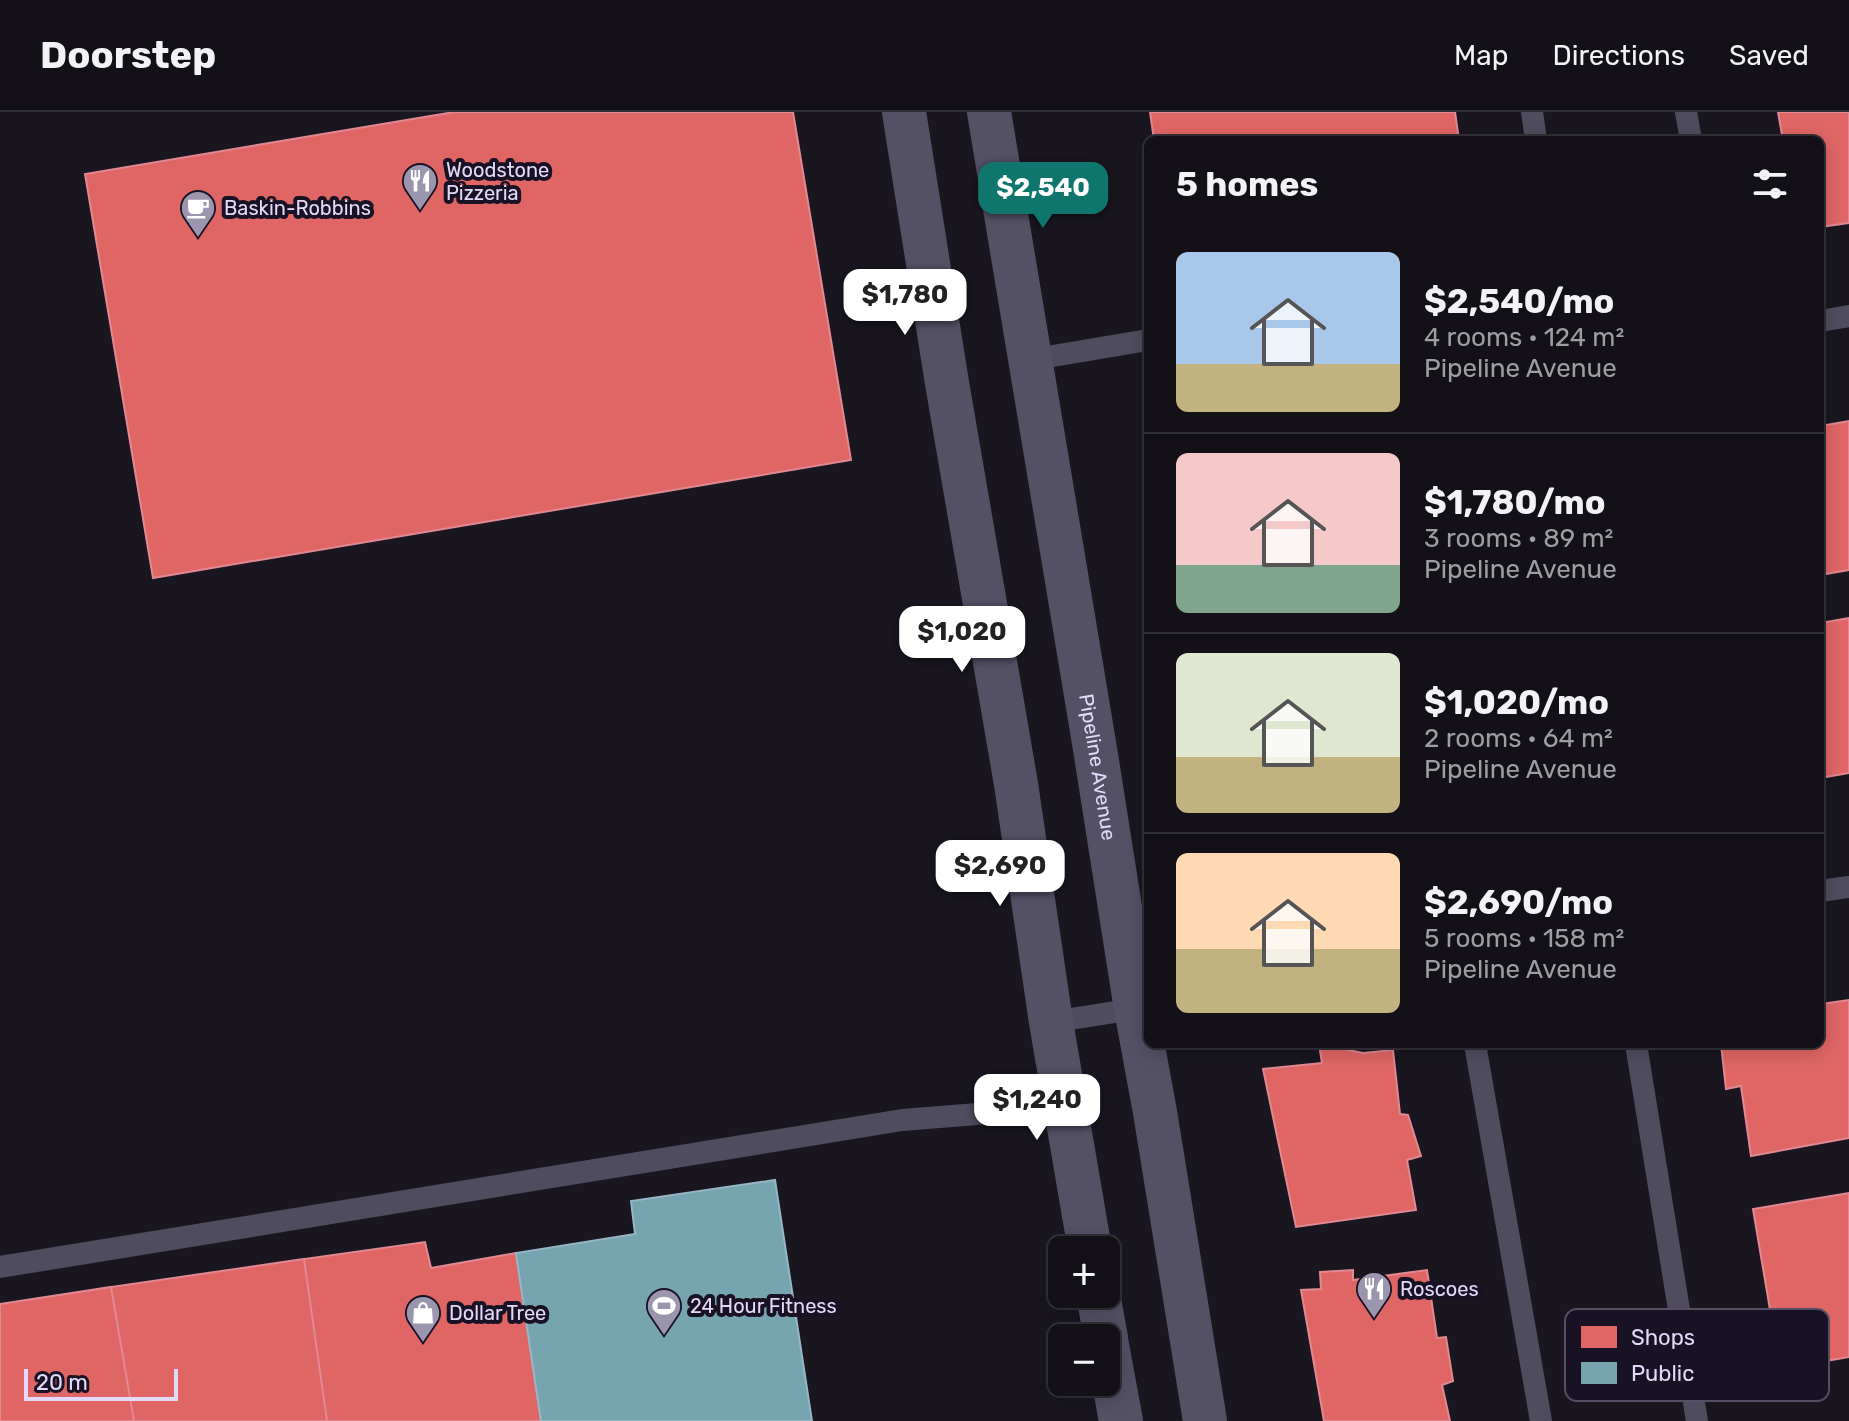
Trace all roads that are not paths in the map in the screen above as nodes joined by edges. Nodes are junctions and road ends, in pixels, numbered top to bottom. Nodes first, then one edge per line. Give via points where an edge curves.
1 (904, 112) edge
2 (989, 112) edge
3 (1532, 112) edge
4 (1686, 112) edge
5 (1535, 136) edge
6 (1690, 136) edge
7 (1849, 316) edge
8 (1824, 320) edge
9 (1144, 341) edge
10 (1029, 360) junction
11 (1849, 887) edge
12 (1824, 890) edge
13 (1142, 1008) edge
14 (1051, 1022) junction
15 (1147, 1048) edge
16 (1476, 1048) edge
17 (1637, 1048) edge
18 (1065, 1107) junction
19 (1088, 1236) edge
20 (0, 1267) edge
21 (1679, 1309) edge
22 (1116, 1396) edge
23 (1694, 1401) edge
24 (1121, 1421) edge
25 (1205, 1421) edge
26 (1541, 1421) edge
27 (1697, 1421) edge

1 - 14 main road
2 - 10 main road, Pipeline Avenue
3 - 5 lane
4 - 6 lane
7 - 8 lane
9 - 10 lane
10 - 13 main road, Pipeline Avenue
11 - 12 lane
13 - 14 lane
14 - 18 main road
15 - 25 main road, Pipeline Avenue
16 - 26 lane
17 - 21 lane
18 - 19 main road
18 - 20 lane via 902,1120
22 - 24 main road
23 - 27 lane

